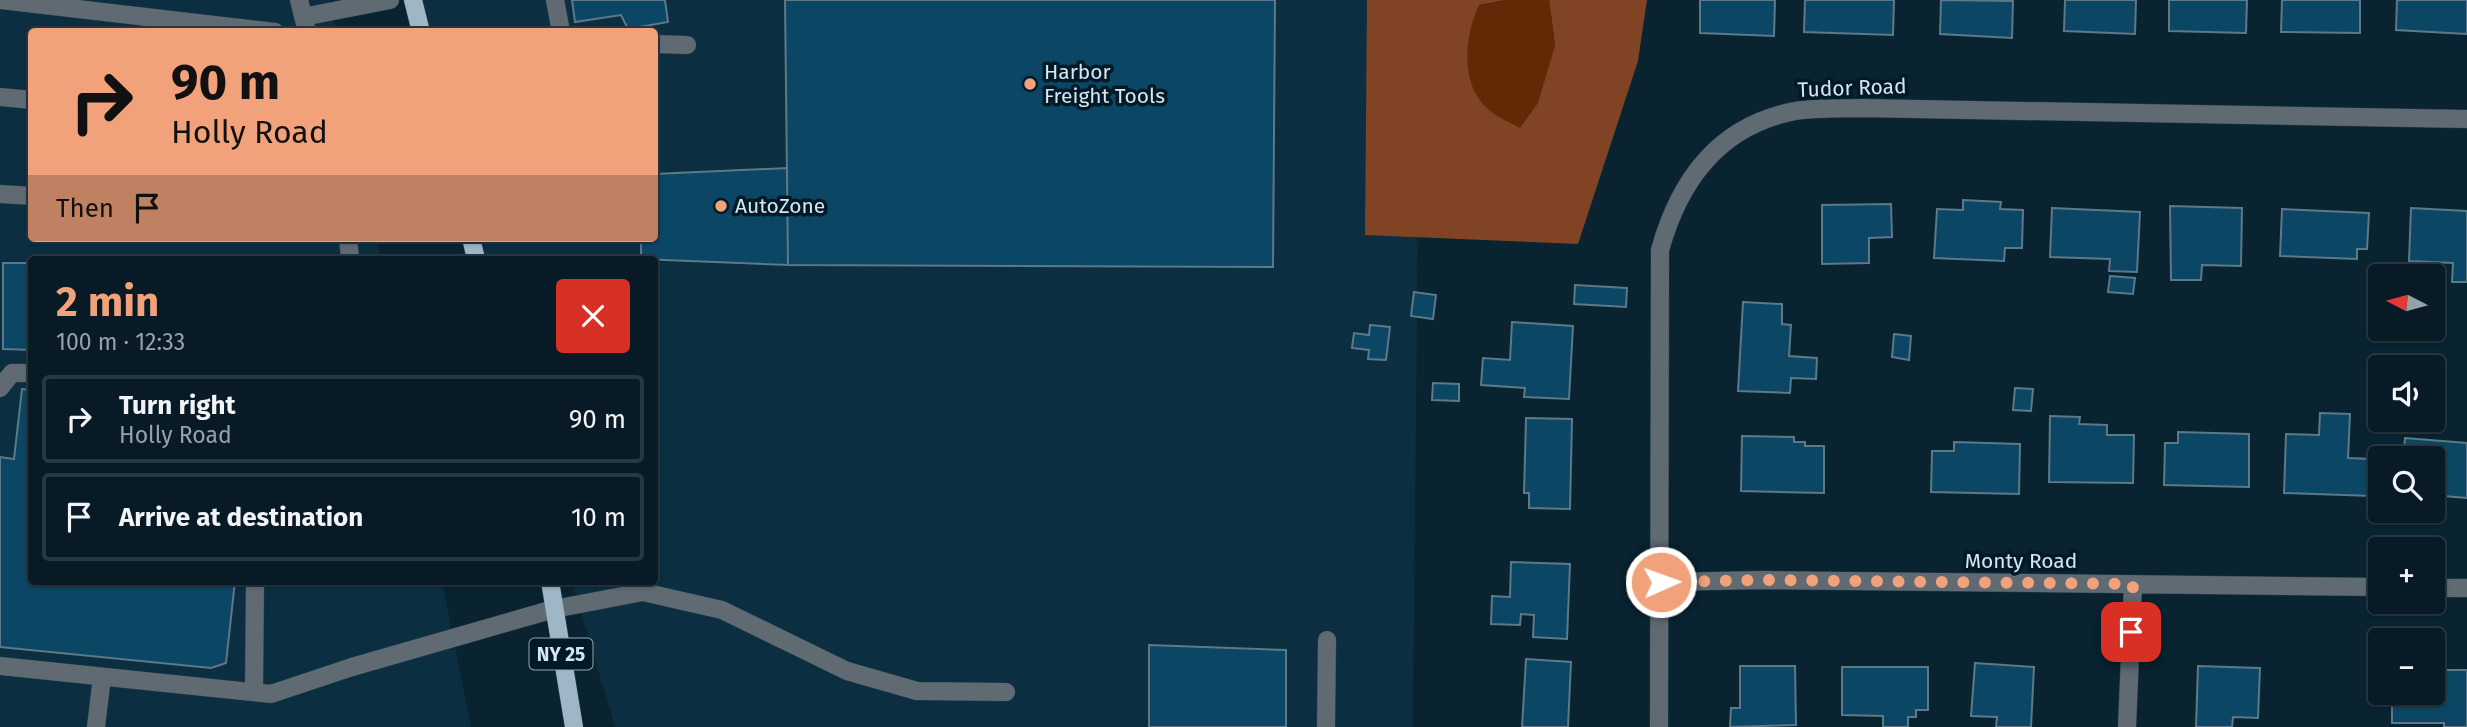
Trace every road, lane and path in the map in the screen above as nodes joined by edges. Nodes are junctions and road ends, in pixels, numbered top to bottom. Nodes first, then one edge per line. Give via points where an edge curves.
1 (390, 0) edge
2 (414, 0) edge
3 (555, 0) edge
4 (0, 1) edge
5 (303, 16) edge
6 (240, 28) edge
7 (420, 28) edge
8 (560, 28) edge
9 (658, 44) edge
10 (687, 45) dead end
11 (0, 97) edge
12 (28, 100) edge
13 (2467, 119) edge
14 (0, 194) edge
15 (28, 196) edge
16 (28, 373) edge
17 (0, 388) edge
18 (1661, 582) junction
19 (2133, 584) junction
20 (255, 585) edge
21 (551, 585) edge
22 (2368, 587) edge
23 (2445, 588) edge
24 (2467, 589) edge
25 (554, 609) junction
26 (1327, 640) dead end
27 (0, 666) edge
28 (102, 677) junction
29 (254, 692) junction
30 (1006, 692) dead end
31 (96, 727) edge
32 (574, 727) edge
33 (1326, 727) edge
34 (1659, 727) edge
35 (2127, 727) edge

1 - 5 street
2 - 7 main road
3 - 8 street
4 - 6 street
9 - 10 street
11 - 12 street
13 - 18 street, Tudor Road via 1862,108 1786,113 1727,141 1695,172 1670,214 1660,250
14 - 15 street
16 - 17 street via 12,373
18 - 19 street, Monty Road
18 - 34 street, Tudor Road
19 - 22 street, Monty Road
19 - 35 street
20 - 29 street
21 - 25 main road, NY 25
23 - 24 street
25 - 29 street via 271,694
25 - 30 street via 643,592 683,599 722,610 847,671 917,691
25 - 32 main road, NY 25
26 - 33 street
27 - 28 street
28 - 29 street
28 - 31 street

